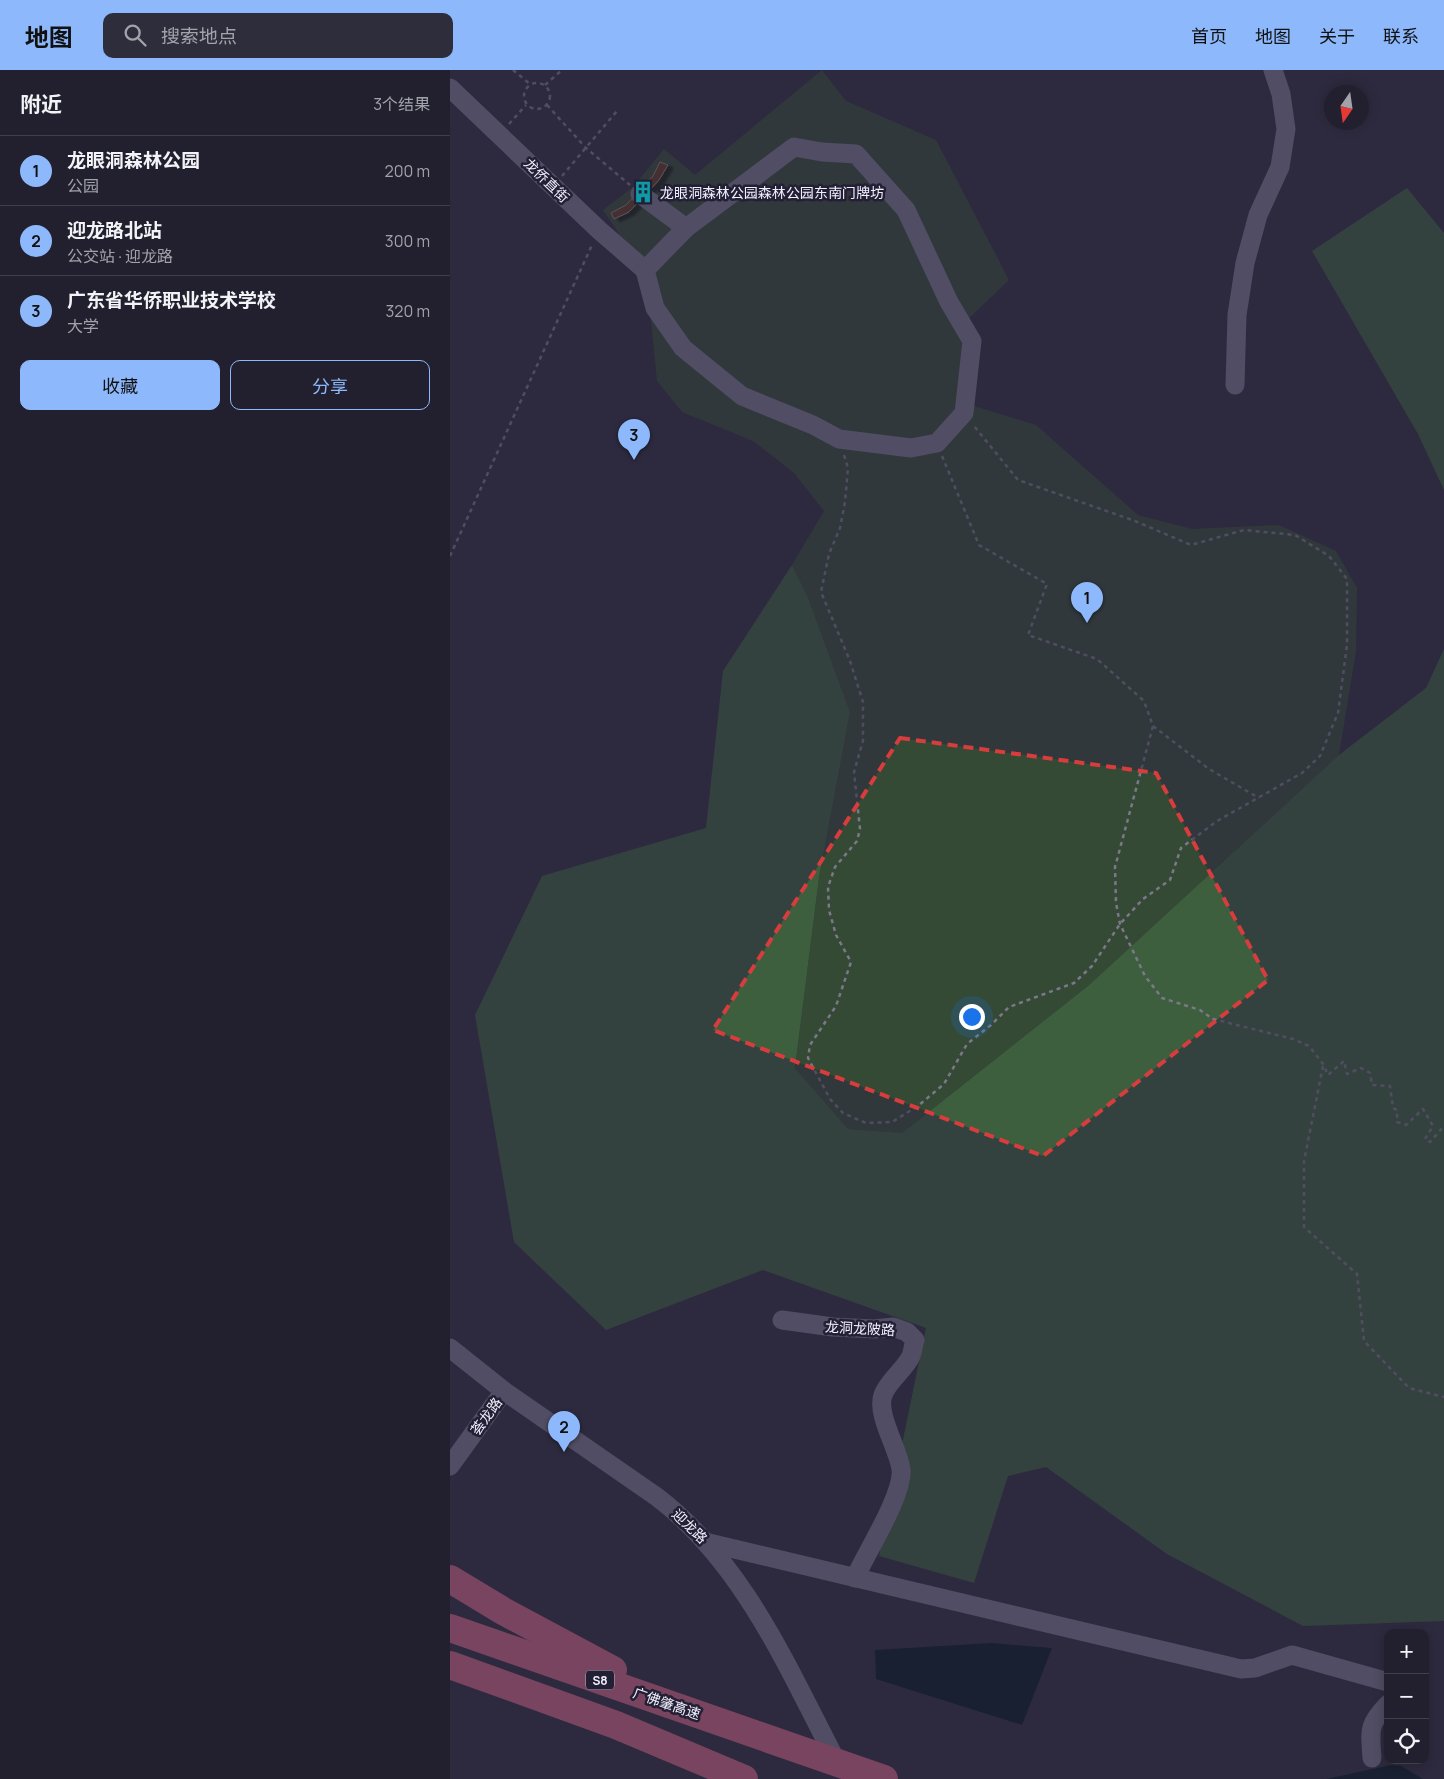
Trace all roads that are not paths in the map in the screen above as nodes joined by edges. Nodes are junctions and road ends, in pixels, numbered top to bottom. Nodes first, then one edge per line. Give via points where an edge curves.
1 (1273, 70) edge
2 (450, 88) edge
3 (640, 194) road end
4 (686, 228) junction
5 (645, 270) junction
6 (1234, 385) dead end
7 (782, 1320) dead end
8 (450, 1348) edge
9 (504, 1391) junction
10 (450, 1466) edge
11 (709, 1543) junction
12 (856, 1578) junction
13 (452, 1581) edge
14 (450, 1628) edge
15 (450, 1665) edge
16 (1384, 1681) edge
17 (1384, 1708) edge
18 (750, 1732) junction
19 (1372, 1758) dead end
20 (744, 1779) edge
21 (846, 1779) edge
22 (884, 1779) edge

1 - 6 street via 1281,94 1286,129 1280,167 1258,215 1245,263 1236,315
2 - 5 street, 龙侨直街
3 - 4 street
4 - 5 street
4 - 5 street via 794,147 856,154 906,210 972,341 964,413 937,443 911,448 839,439 742,396 683,348 655,308
7 - 12 street, 龙洞龙陂路 via 832,1328 894,1327 908,1332 914,1340 911,1358 883,1396 883,1414 901,1470 897,1489 880,1532
8 - 9 street, 迎龙路
9 - 10 street, 荟龙路
9 - 11 street, 迎龙路 via 680,1514
11 - 12 street
11 - 21 street, 迎龙路 via 754,1609
12 - 16 street via 1241,1669 1255,1668 1292,1655
13 - 18 highway via 628,1678
14 - 18 highway, 广佛肇高速 / S8
15 - 20 highway via 616,1726
17 - 19 street via 1373,1720
18 - 22 highway, 广佛肇高速 / S8

